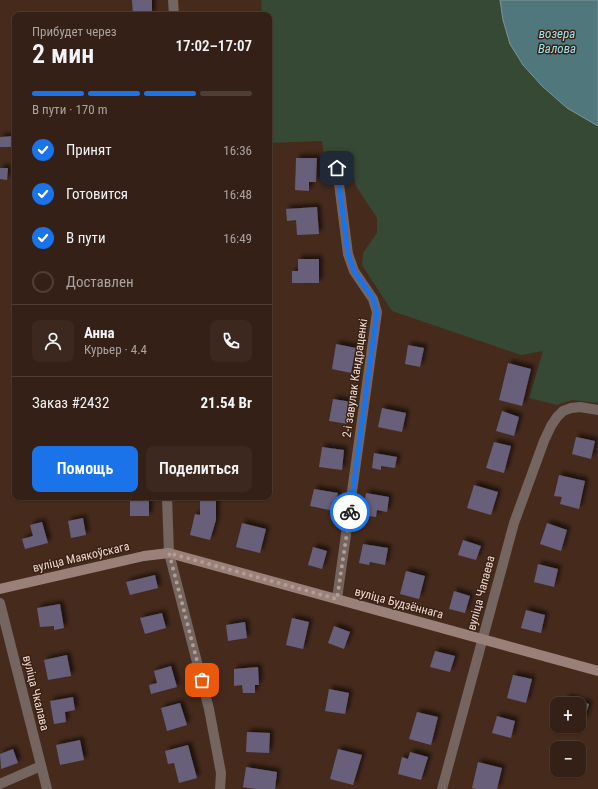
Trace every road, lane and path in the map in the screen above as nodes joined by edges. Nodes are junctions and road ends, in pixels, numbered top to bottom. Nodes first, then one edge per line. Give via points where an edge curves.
1 (173, 0) edge
2 (174, 12) edge
3 (337, 168) dead end
4 (598, 410) edge
5 (167, 500) edge
6 (169, 553) junction
7 (0, 589) edge
8 (337, 599) junction
9 (0, 603) edge
10 (482, 639) junction
11 (598, 671) edge
12 (41, 766) junction
13 (0, 784) edge
14 (47, 789) edge
15 (220, 789) edge
16 (442, 789) edge

1 - 2 street
3 - 8 street, 2-і завулак Кандраценкі via 348,254 354,271 373,298 377,312
4 - 10 street, вуліца Чапаева via 571,408 563,411 544,441 514,523
5 - 6 street
6 - 7 street, вуліца Маякоўскага via 144,556
6 - 8 street, вуліца Будзённага
6 - 15 street via 209,708 221,773
8 - 10 street, вуліца Будзённага
9 - 12 street, вуліца Чкалава
10 - 11 street, вуліца Будзённага
10 - 16 street, вуліца Чапаева
12 - 13 street
12 - 14 street, вуліца Чкалава

